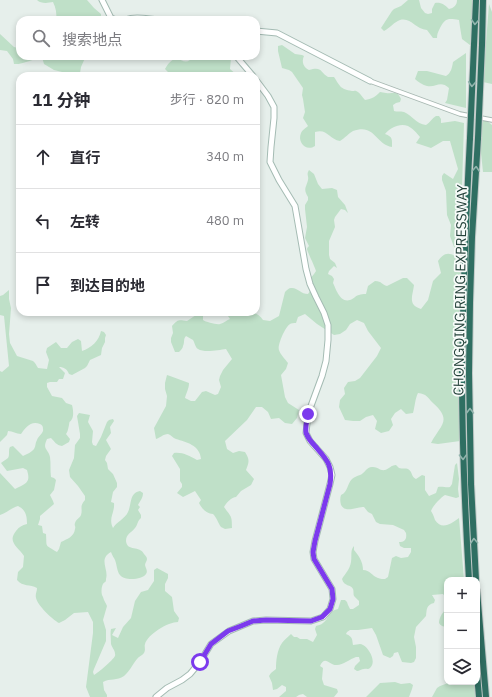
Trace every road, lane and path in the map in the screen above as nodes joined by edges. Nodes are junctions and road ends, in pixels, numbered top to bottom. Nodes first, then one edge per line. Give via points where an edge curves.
1 (102, 0) edge
2 (476, 0) edge
3 (484, 0) edge
4 (110, 16) edge
5 (260, 31) edge
6 (239, 60) edge
7 (249, 72) edge
8 (370, 81) joint
9 (260, 85) edge
10 (492, 120) edge
11 (469, 577) edge
12 (476, 577) edge
13 (479, 613) edge
14 (478, 685) edge
15 (156, 697) edge
16 (479, 697) edge
17 (486, 697) edge

1 - 4 street
2 -> 11 highway, CHONGQING RING EXPRESSWAY, bridge via 464,254 462,373
12 -> 3 highway, CHONGQING RING EXPRESSWAY, bridge via 469,366 472,237
5 - 8 street via 277,33
6 - 7 street
8 - 10 street via 460,114
9 - 15 street via 274,107 270,162 295,206 310,284 328,325 326,361 308,414 306,432 310,441 326,459 332,475 313,552 314,559 332,589 333,599 330,609 322,617 311,621 253,621 228,631 211,644 190,674
13 - 17 highway
14 - 16 highway

